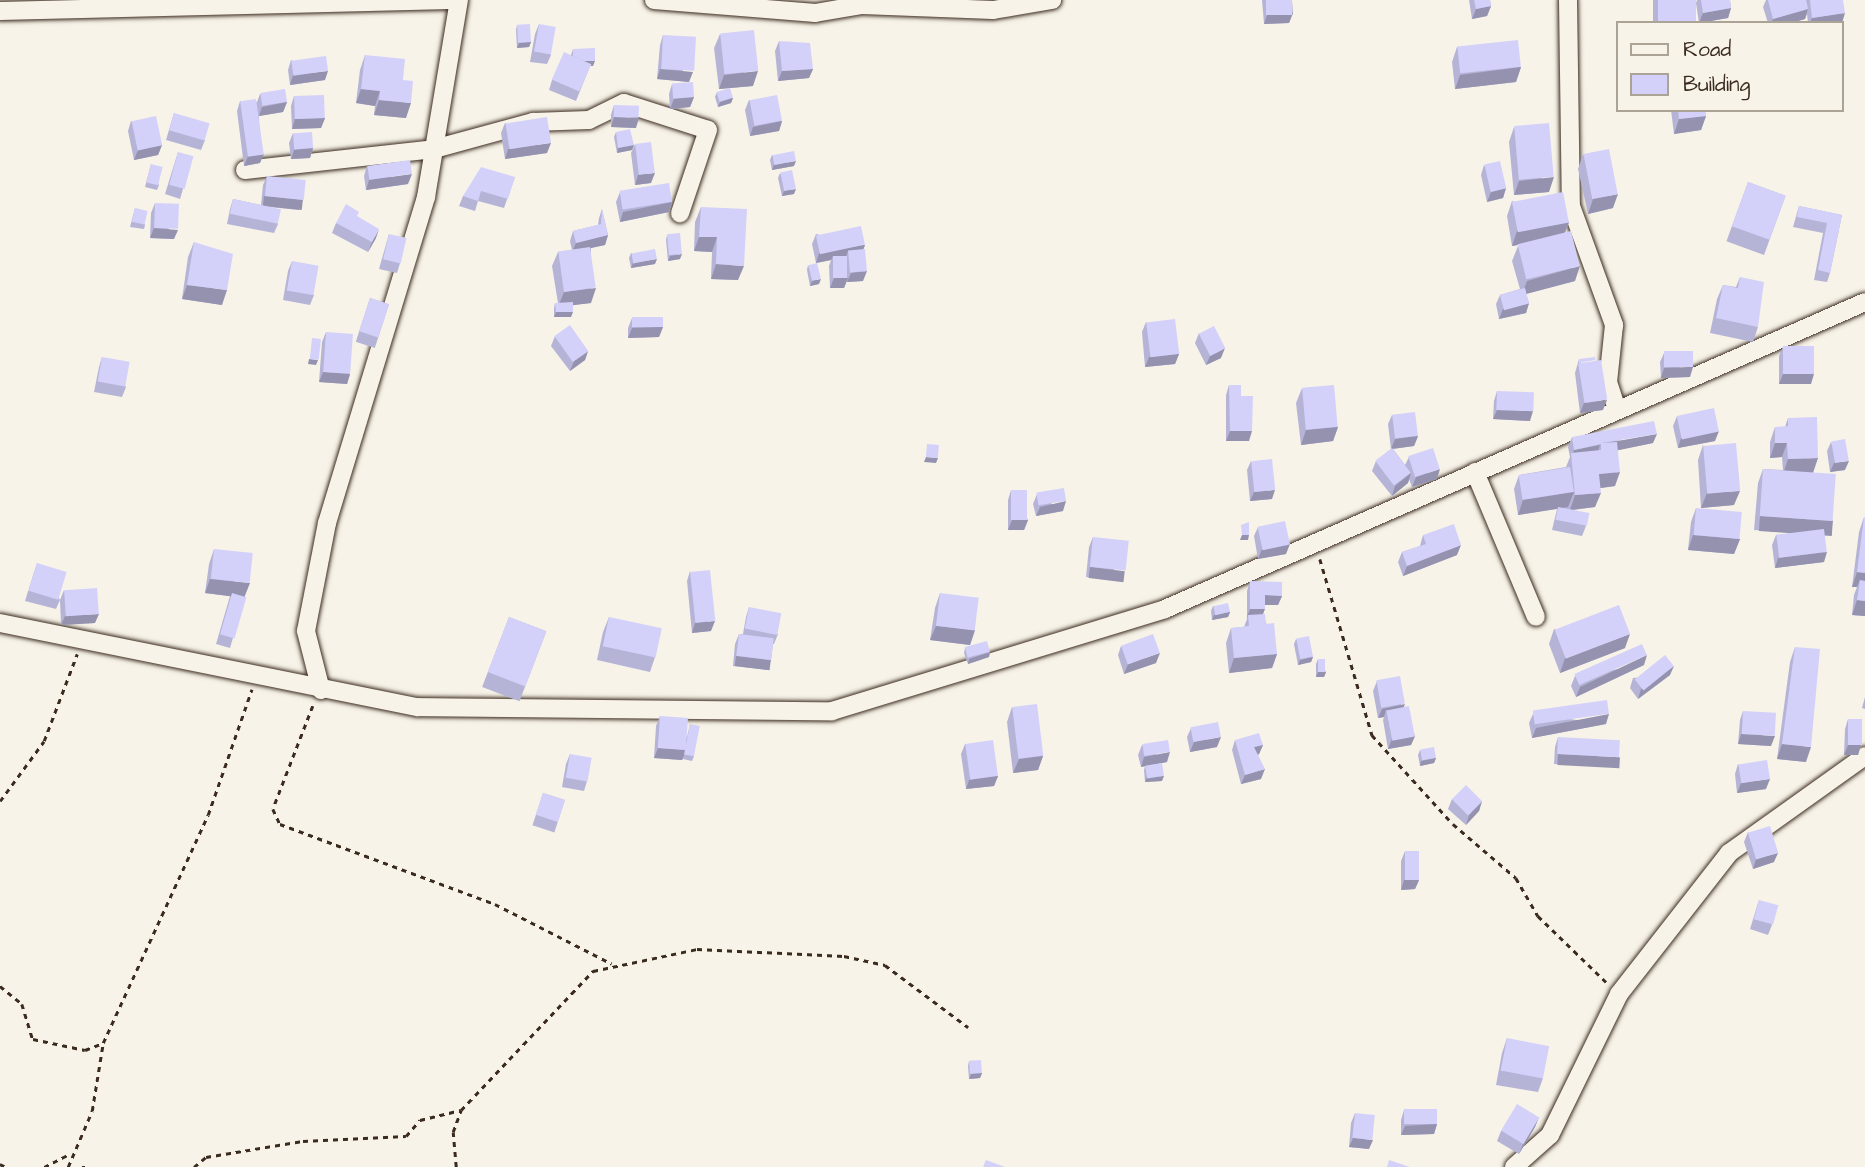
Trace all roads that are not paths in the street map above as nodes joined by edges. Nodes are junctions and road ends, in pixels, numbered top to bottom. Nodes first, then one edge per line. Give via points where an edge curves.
1 (450, 0) edge
2 (459, 0) edge
3 (654, 0) edge
4 (1052, 0) edge
5 (1568, 0) edge
6 (0, 11) edge
7 (434, 149) junction
8 (245, 170) dead end
9 (680, 214) dead end
10 (1865, 302) edge
11 (1617, 410) junction
12 (1475, 472) junction
13 (1536, 617) dead end
14 (0, 623) edge
15 (321, 690) junction
16 (1865, 756) edge
17 (1514, 1167) edge

1 - 6 street
2 - 7 street
3 - 4 street via 815,13 862,5 993,10
5 - 11 street via 1571,206 1614,324 1608,382
7 - 8 street
7 - 9 street via 533,121 589,120 624,103 708,130
7 - 15 street via 327,523 306,631
10 - 11 street
11 - 12 street
12 - 13 street
12 - 15 street via 1165,609 832,711 418,707
14 - 15 street
16 - 17 street via 1729,853 1619,995 1550,1135

